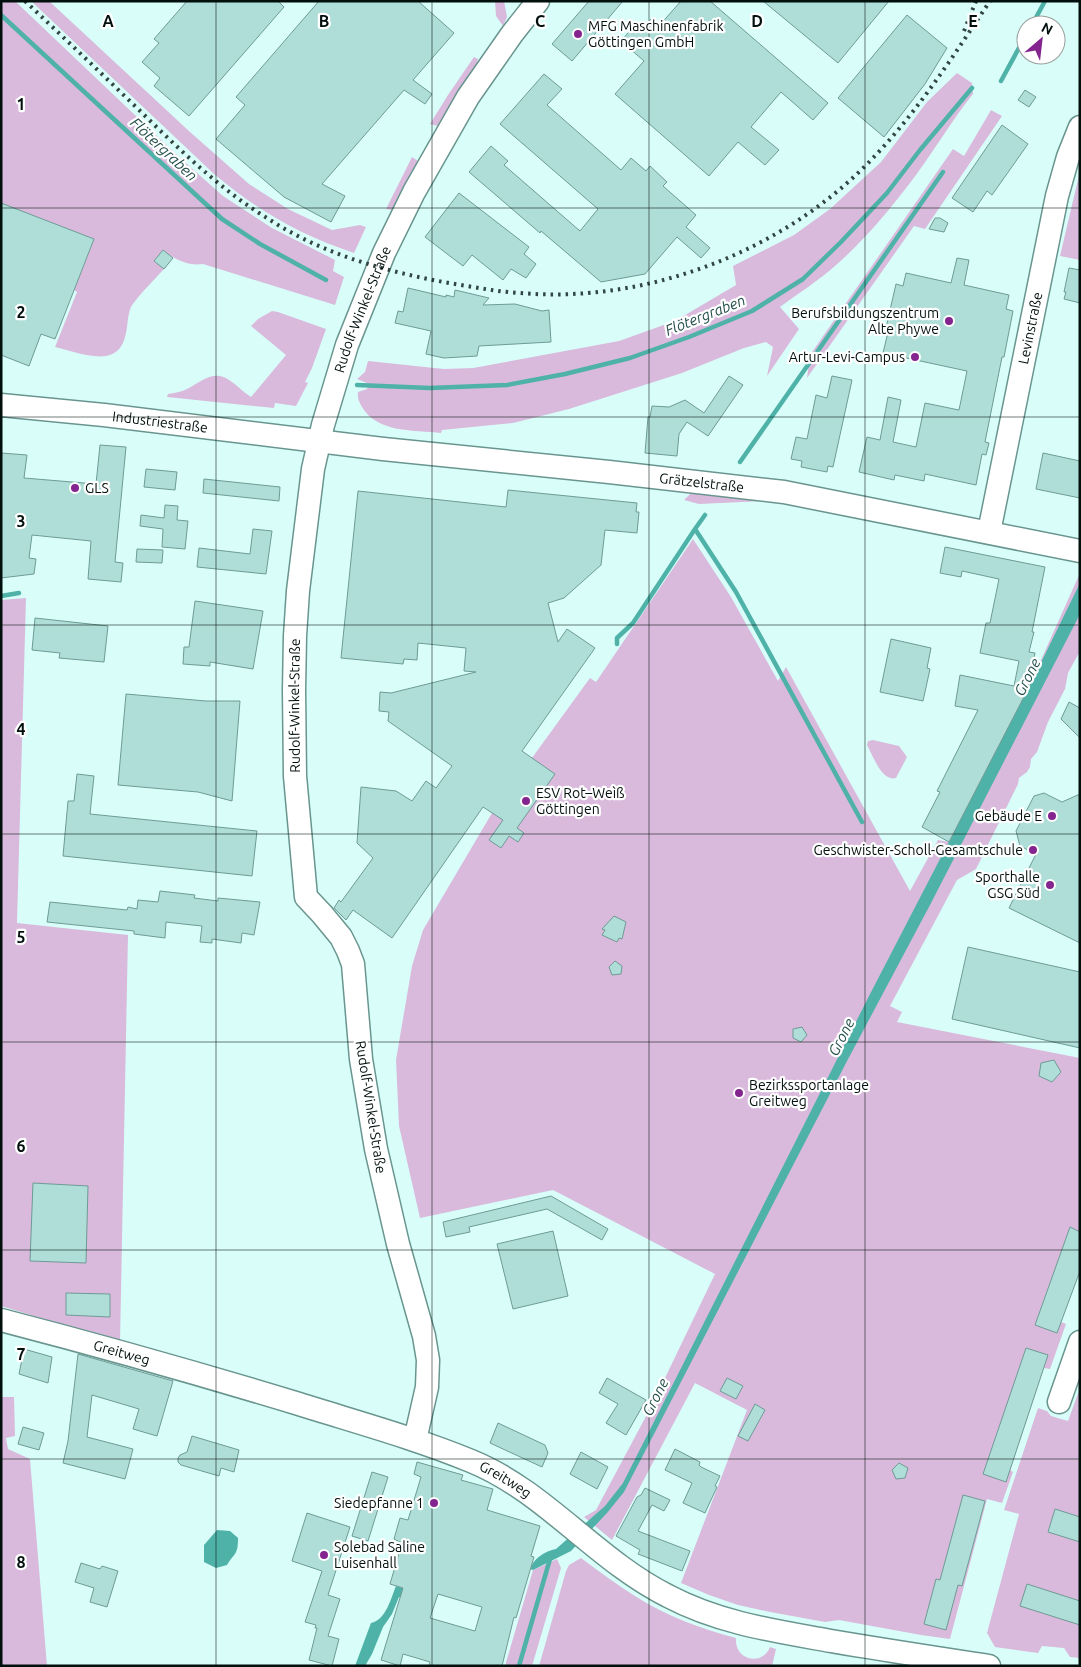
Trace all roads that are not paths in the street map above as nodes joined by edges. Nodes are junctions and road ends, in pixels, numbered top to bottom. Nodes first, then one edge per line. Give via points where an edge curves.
1 (534, 3) edge
2 (1080, 126) edge
3 (1, 405) edge
4 (319, 441) junction
5 (989, 532) junction
6 (1080, 551) edge
7 (1, 1320) edge
8 (1080, 1342) edge
9 (1059, 1402) dead end
10 (415, 1440) junction
11 (989, 1666) edge

1 - 4 street, Rudolf-Winkel-Straße via 468,97 414,192 377,267 347,345
2 - 5 street, Levinstraße via 1057,196
3 - 4 street, Industriestraße
4 - 5 street, Grätzelstraße via 784,492
4 - 10 street, Rudolf-Winkel-Straße via 298,591 294,690 295,776 306,897 341,937 353,964 361,1059 376,1149 428,1360 428,1387
5 - 6 street, Grätzelstraße
7 - 10 street, Greitweg
8 - 9 street
10 - 11 street, Greitweg via 474,1462 513,1482 625,1570 666,1596 710,1615 756,1628

